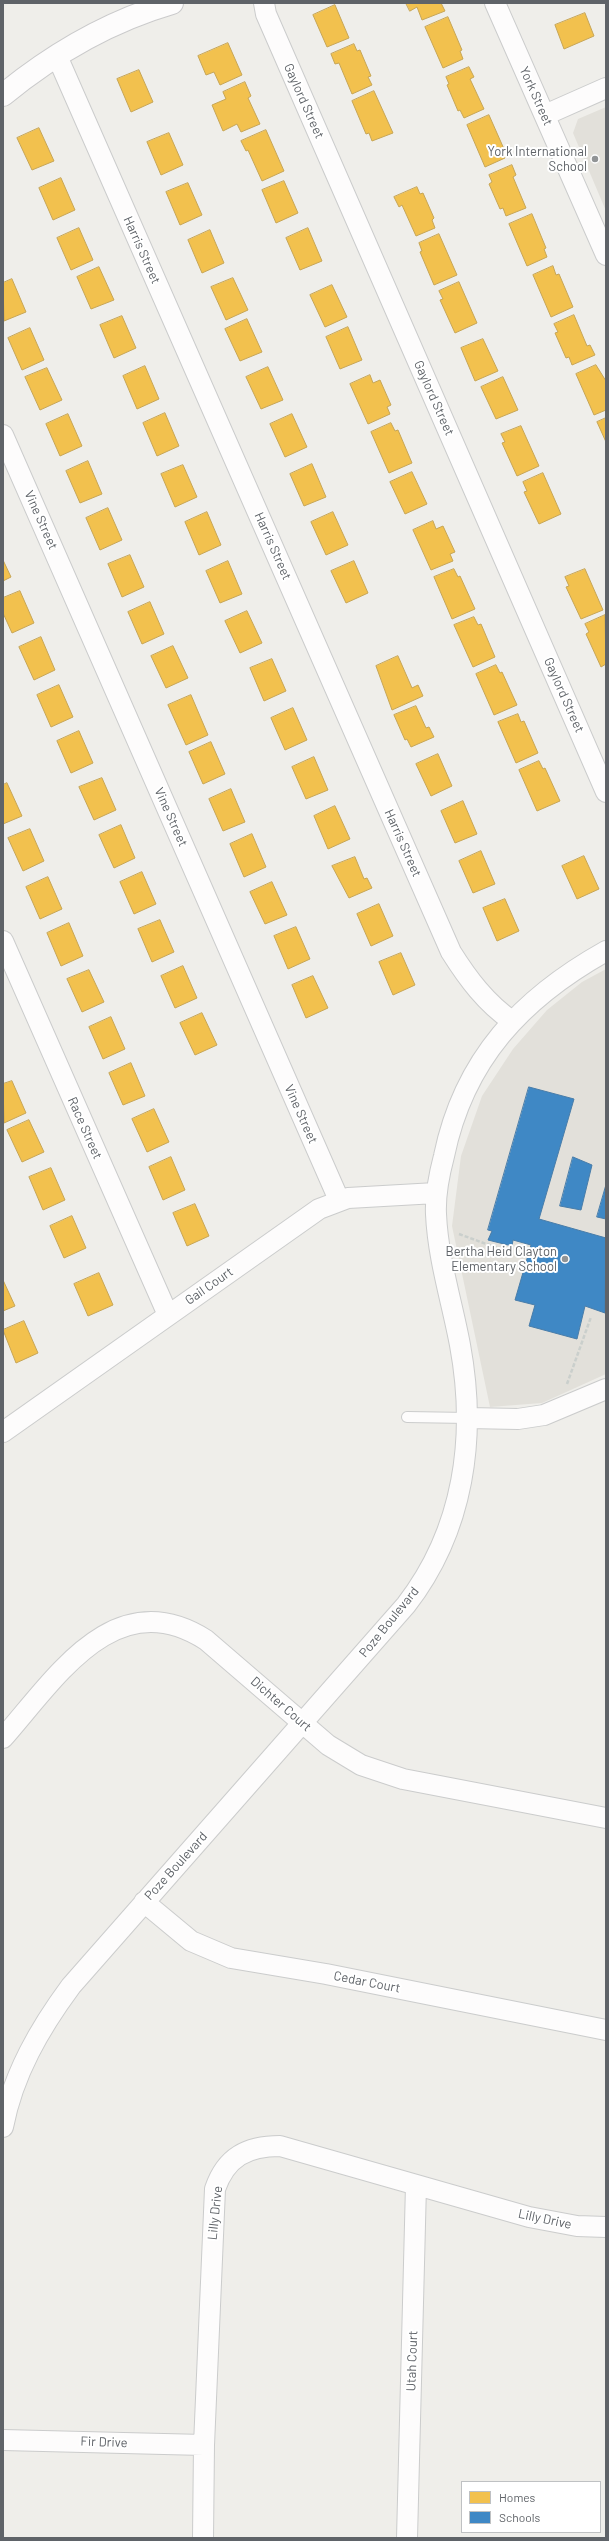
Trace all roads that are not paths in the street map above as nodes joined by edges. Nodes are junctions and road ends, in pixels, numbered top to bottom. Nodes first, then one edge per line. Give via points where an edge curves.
1 (172, 3) edge
2 (264, 3) edge
3 (495, 3) edge
4 (57, 56) junction
5 (606, 88) edge
6 (3, 95) edge
7 (545, 115) junction
8 (606, 255) edge
9 (3, 435) edge
10 (606, 792) edge
11 (3, 941) edge
12 (606, 951) edge
13 (512, 1021) junction
14 (436, 1193) junction
15 (339, 1200) junction
16 (168, 1315) junction
17 (606, 1389) edge
18 (407, 1417) dead end
19 (468, 1418) junction
20 (3, 1432) edge
21 (303, 1722) junction
22 (3, 1738) edge
23 (606, 1818) edge
24 (144, 1902) junction
25 (606, 2030) edge
26 (3, 2127) edge
27 (416, 2185) junction
28 (606, 2227) edge
29 (3, 2440) edge
30 (204, 2445) junction
31 (204, 2538) edge
32 (407, 2538) edge

1 - 4 street via 113,25
2 - 10 street, Gaylord Street via 266,14
3 - 7 street, York Street
4 - 6 street via 30,73
4 - 13 street, Harris Street via 451,952 482,995
5 - 7 street
7 - 8 street, York Street
9 - 15 street, Vine Street
11 - 16 street, Race Street
12 - 13 street, Poze Boulevard via 553,983
13 - 14 street, Poze Boulevard via 476,1069 464,1092 450,1129
14 - 15 street, Gail Court via 391,1194
14 - 19 street, Poze Boulevard via 442,1265 460,1344
15 - 16 street, Gail Court via 319,1209
16 - 20 street, Gail Court
17 - 19 street via 544,1415 518,1419
18 - 19 lane
19 - 21 street, Poze Boulevard via 464,1473 454,1514 434,1561 406,1605
21 - 22 street, Dichter Court via 206,1640 186,1628 147,1622 109,1631 86,1645
21 - 23 street, Dichter Court via 347,1758 403,1779
21 - 24 street, Poze Boulevard
24 - 25 street, Cedar Court via 191,1942 231,1958 326,1974
24 - 26 street, Poze Boulevard via 50,2014 24,2062
27 - 28 street, Lilly Drive via 529,2217 577,2226
27 - 30 street, Lilly Drive via 280,2146 263,2146 248,2150 225,2167 215,2189
27 - 32 street, Utah Court
29 - 30 street, Fir Drive
30 - 31 street, Lilly Drive

